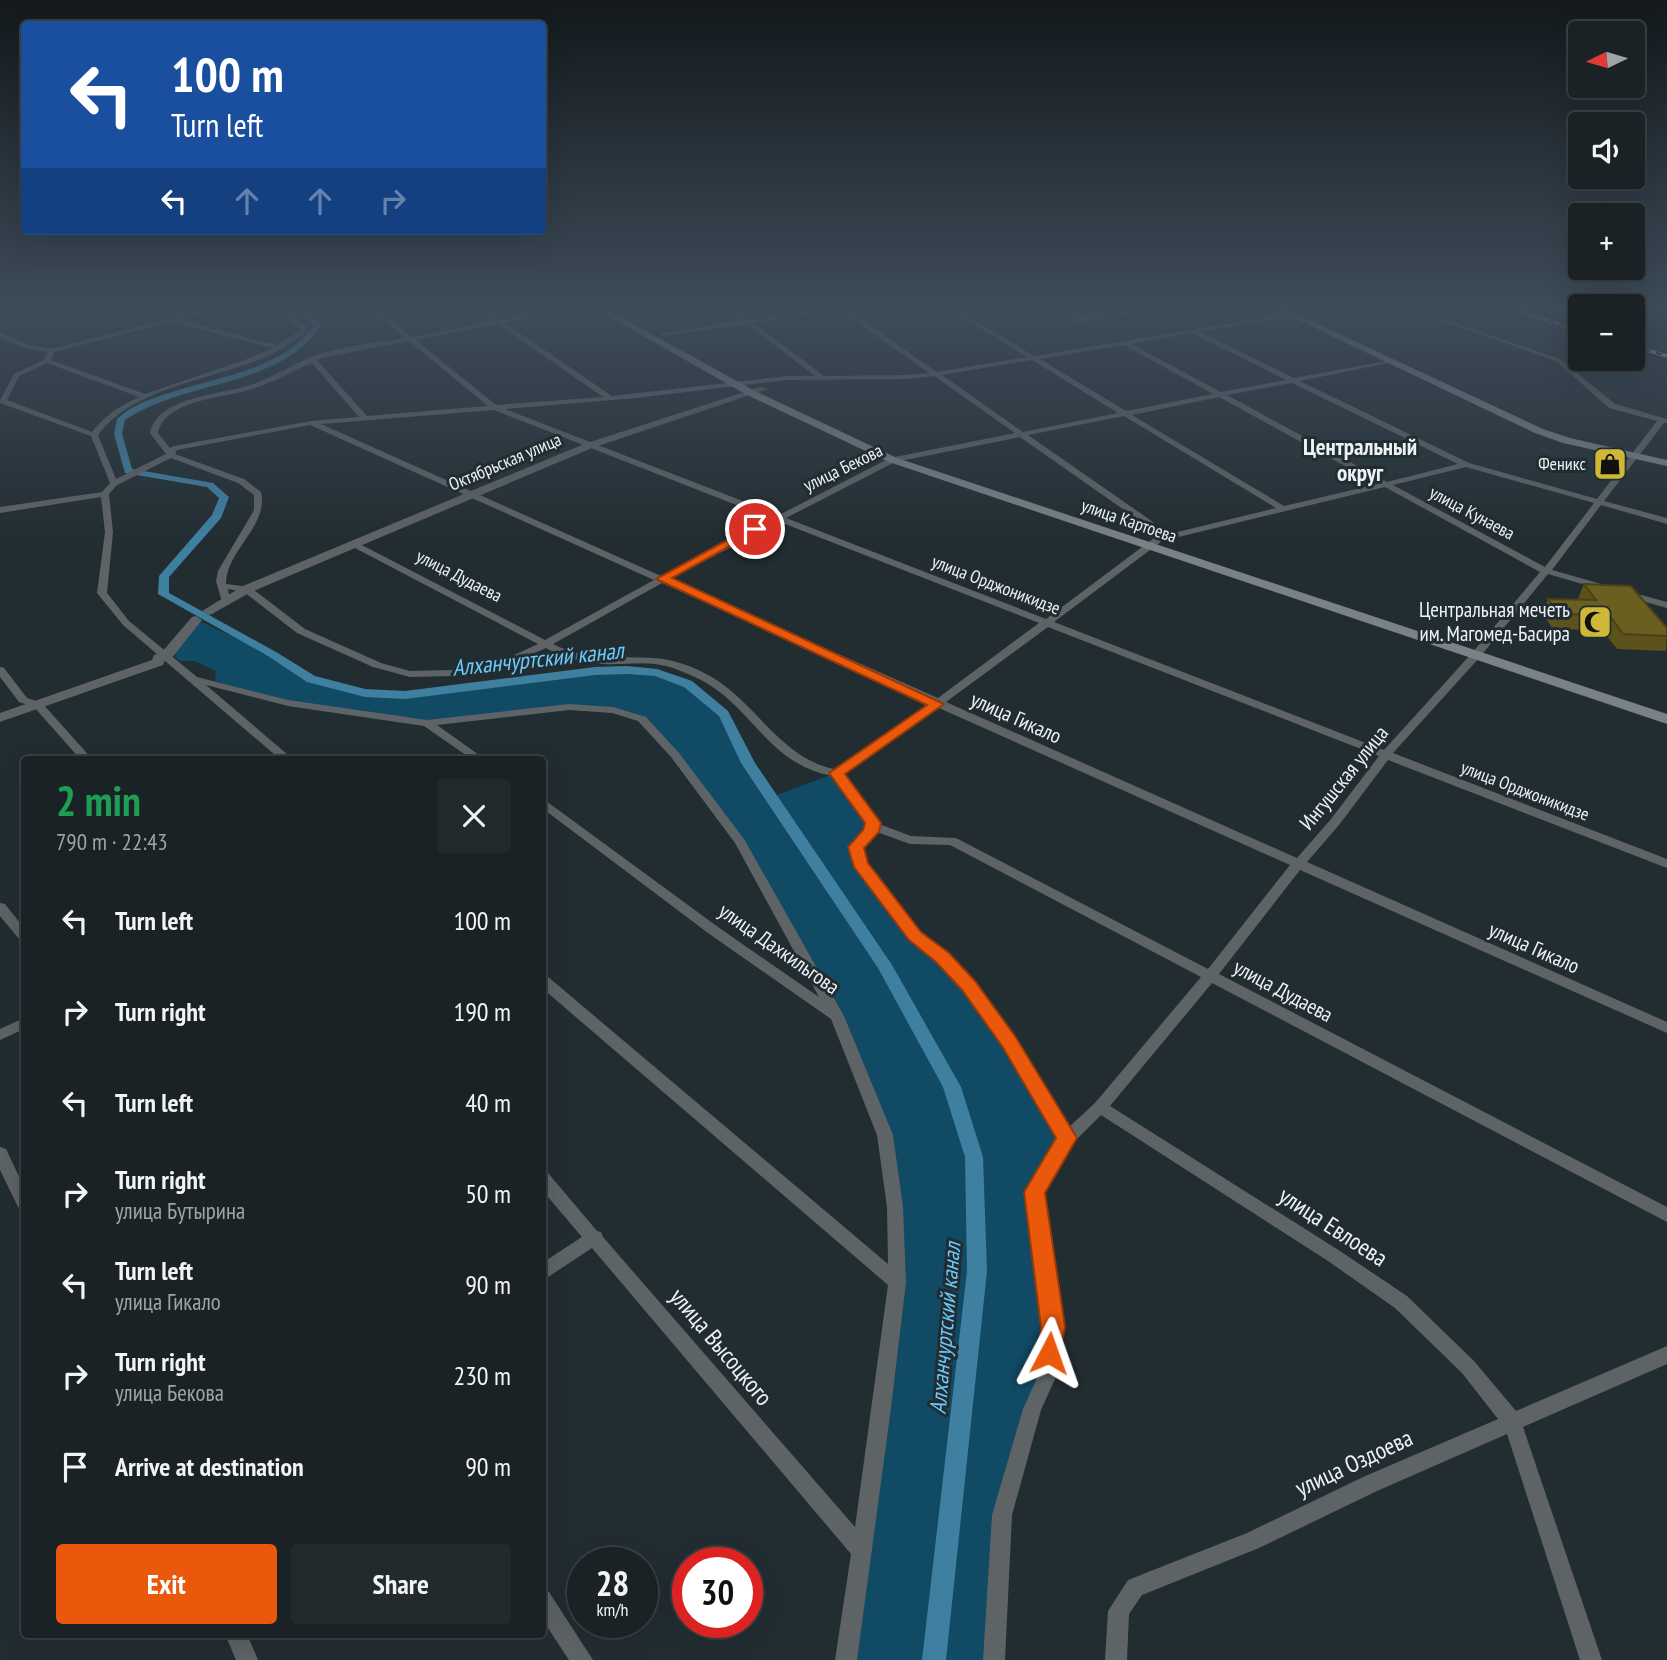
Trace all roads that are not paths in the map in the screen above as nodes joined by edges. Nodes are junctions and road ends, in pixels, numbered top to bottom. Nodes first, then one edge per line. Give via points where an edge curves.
1 (10, 386) edge
2 (117, 386) edge
3 (174, 386) edge
4 (253, 386) edge
5 (336, 386) edge
6 (469, 386) edge
7 (593, 386) edge
8 (704, 386) edge
9 (747, 386) edge
10 (751, 386) edge
11 (765, 386) edge
12 (955, 386) edge
13 (1080, 386) edge
14 (1208, 386) edge
15 (1267, 386) edge
16 (1306, 386) edge
17 (1444, 386) edge
18 (1589, 386) edge
19 (754, 388) junction
20 (1224, 395) junction
21 (146, 397) junction
22 (610, 398) junction
23 (4, 401) junction
24 (495, 408) junction
25 (0, 410) edge
26 (1128, 415) junction
27 (365, 419) junction
28 (1665, 420) edge
29 (312, 423) junction
30 (156, 424) joint
31 (94, 435) junction
32 (1024, 435) junction
33 (589, 446) junction
34 (171, 455) junction
35 (1634, 456) junction
36 (907, 457) junction
37 (893, 460) junction
38 (1667, 463) edge
39 (1466, 465) junction
40 (114, 482) junction
41 (1387, 485) junction
42 (105, 494) junction
43 (473, 495) junction
44 (1600, 504) junction
45 (1283, 509) junction
46 (0, 510) edge
47 (779, 517) junction
48 (1667, 521) edge
49 (1155, 543) junction
50 (356, 545) junction
51 (1546, 571) junction
52 (663, 579) junction
53 (223, 586) junction
54 (247, 589) junction
55 (225, 600) junction
56 (1667, 606) edge
57 (208, 611) dead end
58 (196, 620) dead end
59 (1045, 622) junction
60 (545, 642) junction
61 (1480, 650) junction
62 (162, 657) junction
63 (0, 670) edge
64 (196, 679) junction
65 (23, 701) junction
66 (937, 704) junction
67 (38, 705) junction
68 (1667, 706) edge
69 (0, 708) edge
70 (0, 718) edge
71 (1667, 719) edge
72 (427, 723) junction
73 (1386, 754) junction
74 (84, 756) edge
75 (284, 756) edge
76 (475, 756) edge
77 (836, 773) junction
78 (546, 805) edge
79 (874, 827) junction
80 (1667, 864) edge
81 (1297, 865) junction
82 (0, 907) edge
83 (21, 932) edge
84 (1210, 976) junction
85 (546, 983) edge
86 (837, 1016) junction
87 (21, 1024) edge
88 (1667, 1028) edge
89 (0, 1035) edge
90 (1100, 1107) junction
91 (1067, 1138) junction
92 (0, 1154) edge
93 (546, 1183) edge
94 (21, 1196) edge
95 (1667, 1215) edge
96 (594, 1237) junction
97 (546, 1270) edge
98 (897, 1282) junction
99 (1667, 1355) edge
100 (1512, 1421) junction
101 (860, 1549) junction
102 (546, 1605) edge
103 (238, 1638) edge
104 (247, 1660) edge
105 (582, 1660) edge
106 (846, 1660) edge
107 (994, 1660) edge
108 (1116, 1660) edge
109 (1591, 1660) edge

1 - 23 street
2 - 21 street
3 - 21 street
4 - 30 street via 193,401
5 - 27 street
6 - 24 street, улица Орджоникидзе
7 - 22 street
8 - 22 street
9 - 19 main road, улица Картоева
10 - 19 main road, улица Картоева
11 - 19 street
12 - 32 street
13 - 26 street
14 - 20 street, улица Кунаева
15 - 20 street, улица Бекова
16 - 39 street
17 - 35 main road via 1539,431
18 - 28 street via 1612,406
19 - 33 street, Октябрьская улица
19 - 36 main road, улица Картоева
19 - 37 main road, улица Картоева
20 - 26 street, улица Бекова
20 - 41 street, улица Кунаева
21 - 31 street via 108,415
22 - 24 street
23 - 25 street
23 - 31 street
24 - 27 street
24 - 33 street, улица Орджоникидзе
26 - 32 street, улица Бекова
26 - 45 street
27 - 29 street
28 - 35 street, Ингушская улица
29 - 34 street via 174,448
29 - 43 street, улица Гикало
30 - 34 street via 154,433
31 - 40 street
32 - 36 street, улица Бекова
32 - 49 street via 1150,524
33 - 43 street, Октябрьская улица
33 - 47 street, улица Орджоникидзе
34 - 40 street
34 - 53 street via 241,481 258,494 258,510 223,571
35 - 38 main road
35 - 44 street, Ингушская улица
36 - 37 street, улица Бекова
36 - 49 main road, улица Картоева
37 - 47 street, улица Бекова
37 - 49 main road, улица Картоева
39 - 41 street
39 - 44 street
40 - 42 street
41 - 45 street
41 - 51 street, улица Кунаева
42 - 46 street
42 - 62 street via 109,532 103,593
43 - 50 street, Октябрьская улица
43 - 52 street, улица Гикало
44 - 48 street
44 - 51 street, Ингушская улица
45 - 49 street
47 - 52 street, улица Бекова
47 - 59 street, улица Орджоникидзе
49 - 59 street
49 - 61 main road, улица Картоева
50 - 54 street, Октябрьская улица
50 - 60 street, улица Дудаева
51 - 56 street, улица Кунаева
51 - 61 street, Ингушская улица
52 - 60 street, улица Бекова
52 - 66 street, улица Гикало
53 - 54 street
53 - 55 street
54 - 55 street, Октябрьская улица
54 - 60 street, улица Бекова via 301,631 377,665 411,674 482,667 515,659
55 - 57 street, Октябрьская улица
58 - 62 street
59 - 66 street
59 - 73 street, улица Орджоникидзе
60 - 77 street, улица Дудаева via 579,658 656,661 708,679 789,754 816,769
61 - 68 main road, улица Картоева
61 - 71 main road, улица Картоева
61 - 73 street, Ингушская улица
62 - 64 street
62 - 65 street
62 - 67 street via 159,662
63 - 65 street
64 - 72 street via 288,703
64 - 75 street
65 - 67 street
65 - 69 street
66 - 77 street
66 - 81 street, улица Гикало
67 - 70 street
67 - 74 street
72 - 76 street
72 - 86 street via 569,706 613,710 642,719 740,842
73 - 80 street, улица Орджоникидзе
73 - 81 street, Ингушская улица
77 - 79 street
78 - 86 street, улица Дахкильгова
79 - 84 street, улица Дудаева via 910,840 952,841
79 - 91 street via 856,847 860,863 915,936 969,986 1009,1041
81 - 84 street, Ингушская улица
81 - 88 street, улица Гикало
82 - 83 street
84 - 90 street, Ингушская улица
84 - 95 street, улица Дудаева
85 - 98 street
86 - 98 street, улица Дахкильгова via 885,1135 895,1207
87 - 89 street
90 - 91 street, Ингушская улица
90 - 100 street, улица Евлоева via 1401,1302 1468,1367
91 - 107 street, Ингушская улица via 1034,1192 1053,1327 1046,1379 1032,1409 1002,1515
92 - 94 street
93 - 96 street, улица Высоцкого
96 - 97 street
96 - 101 street, улица Высоцкого
98 - 101 street, улица Дахкильгова
99 - 100 street, улица Оздоева
100 - 108 street, улица Оздоева via 1252,1541 1135,1587 1119,1611
100 - 109 street
101 - 106 street, улица Дахкильгова
102 - 105 street
103 - 104 street

